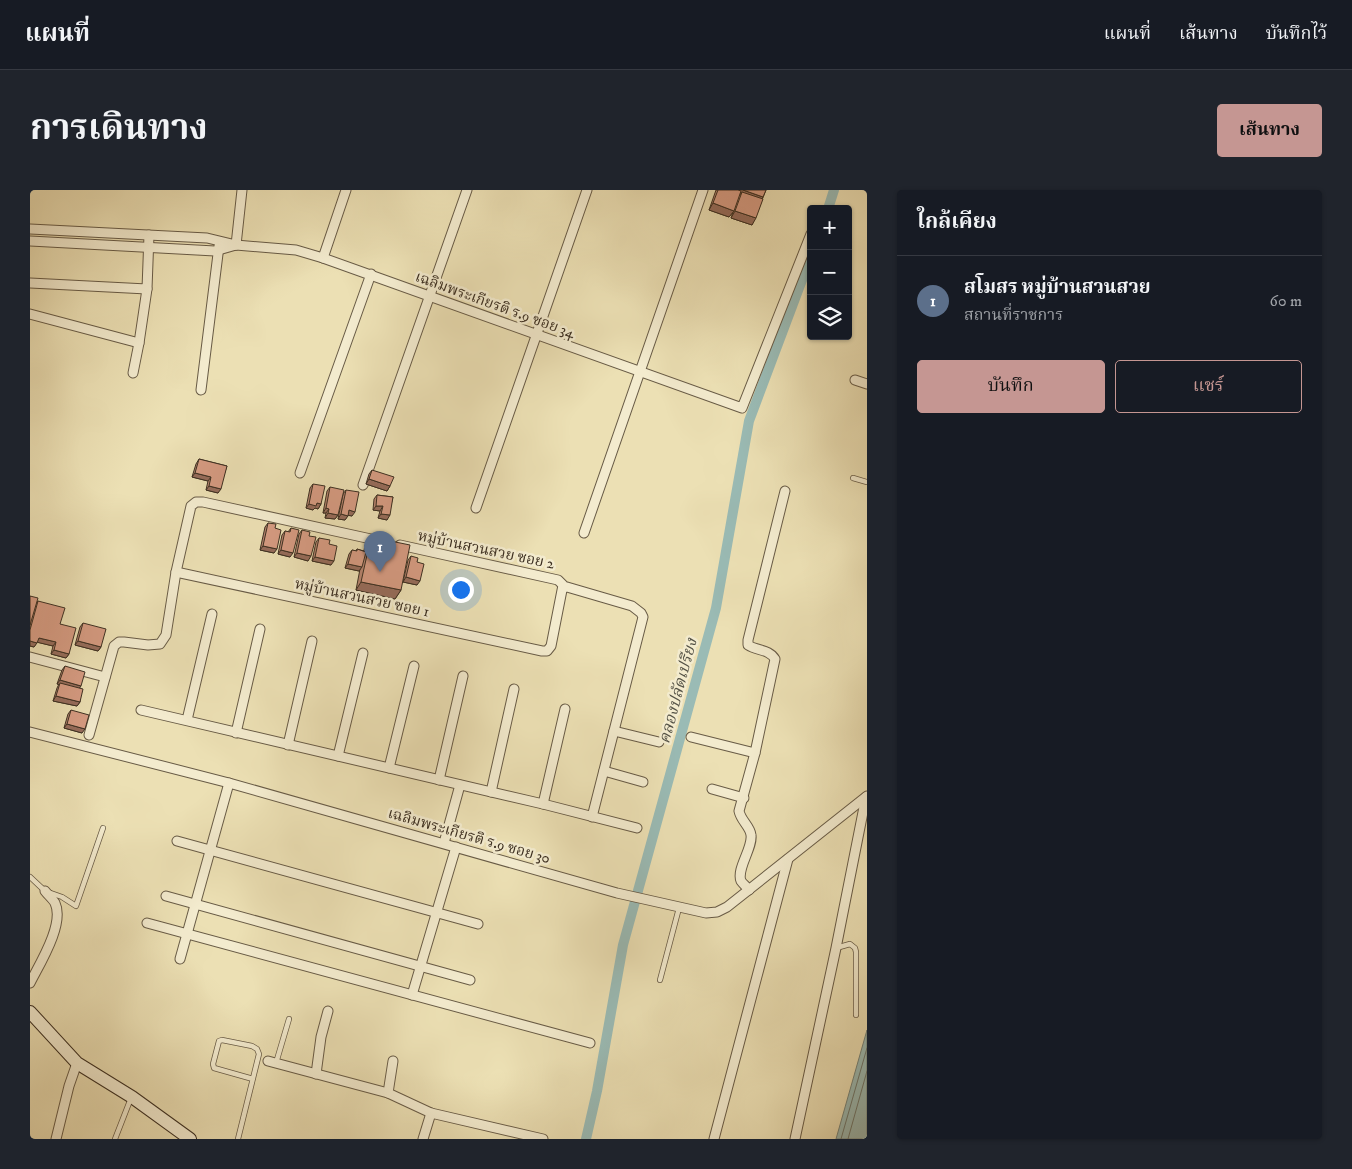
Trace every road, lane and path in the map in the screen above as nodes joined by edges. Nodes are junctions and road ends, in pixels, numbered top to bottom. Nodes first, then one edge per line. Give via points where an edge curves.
1 (242, 190) edge
2 (346, 190) edge
3 (467, 190) edge
4 (587, 190) edge
5 (703, 190) edge
6 (30, 229) edge
7 (149, 235) junction
8 (219, 240) junction
9 (30, 241) edge
10 (807, 244) edge
11 (236, 245) junction
12 (148, 248) junction
13 (218, 250) junction
14 (324, 258) junction
15 (371, 274) junction
16 (30, 283) edge
17 (147, 289) junction
18 (430, 295) junction
19 (30, 314) edge
20 (536, 335) junction
21 (139, 343) junction
22 (134, 373) dead end
23 (640, 373) junction
24 (855, 380) dead end
25 (867, 384) edge
26 (200, 390) dead end
27 (300, 473) dead end
28 (854, 478) dead end
29 (867, 482) edge
30 (364, 485) dead end
31 (785, 491) dead end
32 (476, 508) dead end
33 (584, 533) dead end
34 (385, 542) edge
35 (395, 544) edge
36 (176, 572) junction
37 (563, 588) junction
38 (212, 614) dead end
39 (260, 629) dead end
40 (312, 641) dead end
41 (542, 651) joint
42 (363, 653) dead end
43 (30, 657) edge
44 (414, 666) dead end
45 (463, 676) dead end
46 (105, 677) junction
47 (514, 689) dead end
48 (566, 709) dead end
49 (142, 710) dead end
50 (187, 720) junction
51 (614, 731) junction
52 (30, 732) edge
53 (236, 733) junction
54 (89, 735) dead end
55 (691, 737) dead end
56 (659, 742) dead end
57 (288, 744) junction
58 (756, 752) junction
59 (338, 756) junction
60 (389, 768) junction
61 (604, 771) junction
62 (439, 780) junction
63 (643, 782) dead end
64 (229, 783) junction
65 (460, 785) junction
66 (712, 789) dead end
67 (491, 792) junction
68 (866, 796) edge
69 (744, 798) junction
70 (543, 804) junction
71 (592, 817) junction
72 (103, 828) dead end
73 (637, 828) dead end
74 (177, 841) dead end
75 (444, 843) junction
76 (456, 846) junction
77 (210, 850) junction
78 (788, 858) junction
79 (30, 877) edge
80 (749, 890) junction
81 (45, 891) junction
82 (166, 896) dead end
83 (195, 904) junction
84 (679, 908) junction
85 (436, 913) junction
86 (147, 923) dead end
87 (478, 924) dead end
88 (187, 934) junction
89 (836, 948) junction
90 (180, 959) dead end
91 (422, 967) junction
92 (470, 980) dead end
93 (660, 980) dead end
94 (30, 984) edge
95 (412, 995) junction
96 (30, 1012) edge
97 (328, 1012) dead end
98 (856, 1015) dead end
99 (289, 1019) dead end
100 (590, 1042) dead end
101 (393, 1061) dead end
102 (77, 1062) junction
103 (272, 1062) joint
104 (316, 1074) junction
105 (253, 1079) junction
106 (388, 1093) junction
107 (132, 1097) junction
108 (430, 1113) junction
109 (56, 1139) edge
110 (115, 1139) edge
111 (190, 1139) edge
112 (238, 1139) edge
113 (423, 1139) edge
114 (543, 1139) edge
115 (714, 1139) edge
116 (795, 1139) edge

1 - 11 street
2 - 14 street
3 - 18 street
4 - 20 street
5 - 23 street
6 - 7 street, เฉลิมพระเกียรติ ร.9 ซอย 34
7 - 8 street, เฉลิมพระเกียรติ ร.9 ซอย 34
7 - 12 street
8 - 11 street, เฉลิมพระเกียรติ ร.9 ซอย 34
8 - 13 street
9 - 12 street, เฉลิมพระเกียรติ ร.9 ซอย 34
10 - 23 street, เฉลิมพระเกียรติ ร.9 ซอย 34 via 742,408
11 - 13 street, เฉลิมพระเกียรติ ร.9 ซอย 34
11 - 14 street, เฉลิมพระเกียรติ ร.9 ซอย 34 via 296,250
12 - 13 street, เฉลิมพระเกียรติ ร.9 ซอย 34
12 - 17 street
13 - 26 street
14 - 15 street, เฉลิมพระเกียรติ ร.9 ซอย 34
15 - 18 street, เฉลิมพระเกียรติ ร.9 ซอย 34
15 - 27 street
16 - 17 street
17 - 21 street
18 - 20 street, เฉลิมพระเกียรติ ร.9 ซอย 34
18 - 30 street
19 - 21 street
20 - 23 street, เฉลิมพระเกียรติ ร.9 ซอย 34
20 - 32 street
21 - 22 street
23 - 33 street
24 - 25 street
28 - 29 lane
31 - 58 street via 748,640 752,648 768,652 775,659
34 - 36 street via 196,502 191,506
35 - 37 street, หมู่บ้านสวนสวย ซอย 2 via 558,580
36 - 41 street, หมู่บ้านสวนสวย ซอย 1
36 - 46 street via 163,641 154,645 116,644
37 - 41 street, หมู่บ้านสวนสวย ซอย 2 via 551,646
37 - 51 street via 632,606 643,617
38 - 50 street
39 - 53 street
40 - 57 street
42 - 59 street
43 - 46 street
44 - 60 street
45 - 62 street
46 - 54 street
47 - 67 street
48 - 70 street
49 - 50 street
50 - 53 street
51 - 56 street
51 - 61 street
52 - 64 street, เฉลิมพระเกียรติ ร.9 ซอย 30
53 - 57 street
55 - 58 street
57 - 59 street
58 - 69 street
59 - 60 street
60 - 62 street
61 - 63 street
61 - 71 street
62 - 65 street
64 - 75 street, เฉลิมพระเกียรติ ร.9 ซอย 30
64 - 77 street
65 - 67 street
65 - 75 street
66 - 69 street
67 - 70 street
68 - 78 street, เฉลิมพระเกียรติ ร.9 ซอย 30
68 - 89 street
69 - 80 street via 739,811 752,838 740,874
70 - 71 street
71 - 73 street
72 - 81 lane via 76,906
74 - 77 street
75 - 76 street, เฉลิมพระเกียรติ ร.9 ซอย 30
76 - 84 street, เฉลิมพระเกียรติ ร.9 ซอย 30
76 - 85 street
77 - 83 street
77 - 85 street
78 - 80 street, เฉลิมพระเกียรติ ร.9 ซอย 30
78 - 115 street
79 - 81 lane
80 - 84 street, เฉลิมพระเกียรติ ร.9 ซอย 30 via 717,912
81 - 94 street via 55,903 57,916 51,941
82 - 83 street
83 - 88 street
83 - 91 street
84 - 93 lane
85 - 87 street
85 - 91 street
86 - 88 street
88 - 90 street
88 - 95 street
89 - 98 lane via 850,944 855,948
89 - 116 street
91 - 92 street
91 - 95 street
95 - 100 street
96 - 102 main road
97 - 104 street
99 - 103 lane
101 - 106 street
102 - 107 main road
102 - 109 street
103 - 104 street
104 - 106 street
105 - 105 lane via 214,1068 218,1041 257,1049 259,1054
105 - 112 lane
106 - 108 street
107 - 110 lane
107 - 111 main road
108 - 113 street
108 - 114 street

